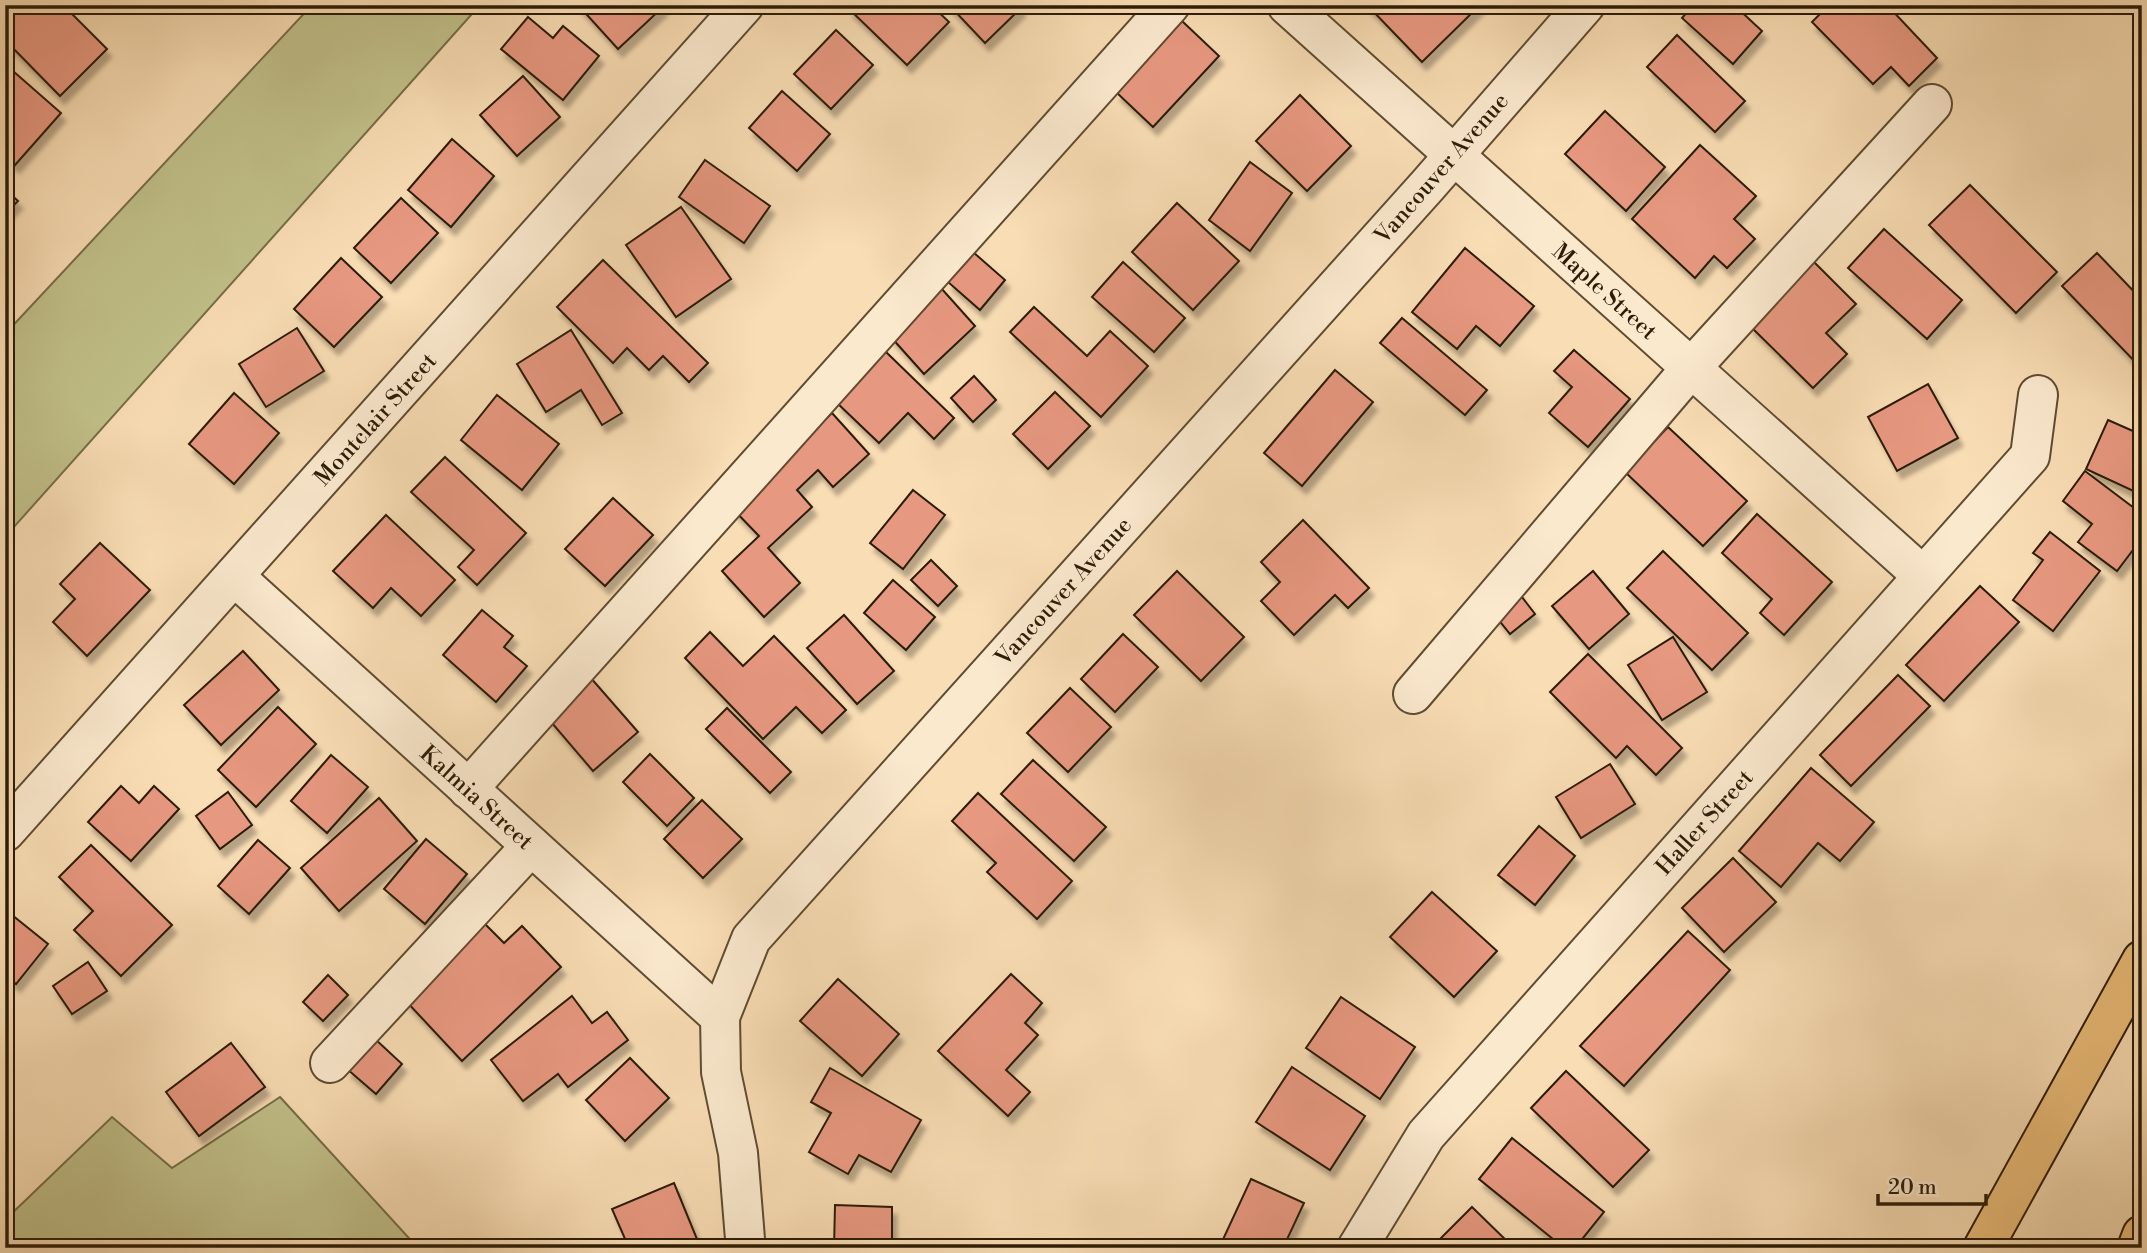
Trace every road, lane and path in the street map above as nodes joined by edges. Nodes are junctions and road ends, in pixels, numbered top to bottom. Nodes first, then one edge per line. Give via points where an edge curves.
1 (744, 5) edge
2 (1170, 5) edge
3 (1287, 5) edge
4 (1585, 5) edge
5 (1932, 104) dead end
6 (1454, 155) junction
7 (1690, 368) junction
8 (2038, 395) dead end
9 (234, 576) junction
10 (1923, 576) junction
11 (1413, 694) dead end
12 (468, 789) junction
13 (5, 832) edge
14 (531, 846) junction
15 (2142, 960) edge
16 (720, 1017) junction
17 (330, 1063) dead end
18 (2142, 1235) edge
19 (744, 1248) edge
20 (1357, 1248) edge
21 (1983, 1248) edge
22 (2137, 1248) edge

1 - 9 street, Montclair Street
2 - 12 street
3 - 6 street, Maple Street
4 - 6 street, Vancouver Avenue
5 - 7 street
6 - 7 street, Maple Street
6 - 16 street, Vancouver Avenue via 751,939
7 - 10 street, Maple Street
7 - 11 street
8 - 10 street, Haller Street via 2030,456
9 - 12 street, Kalmia Street
9 - 13 street, Montclair Street
10 - 20 street, Haller Street via 1426,1135
12 - 14 street, Kalmia Street
14 - 16 street, Kalmia Street
14 - 17 street
15 - 21 highway
16 - 19 street, Vancouver Avenue via 721,1072 738,1153
18 - 22 highway

